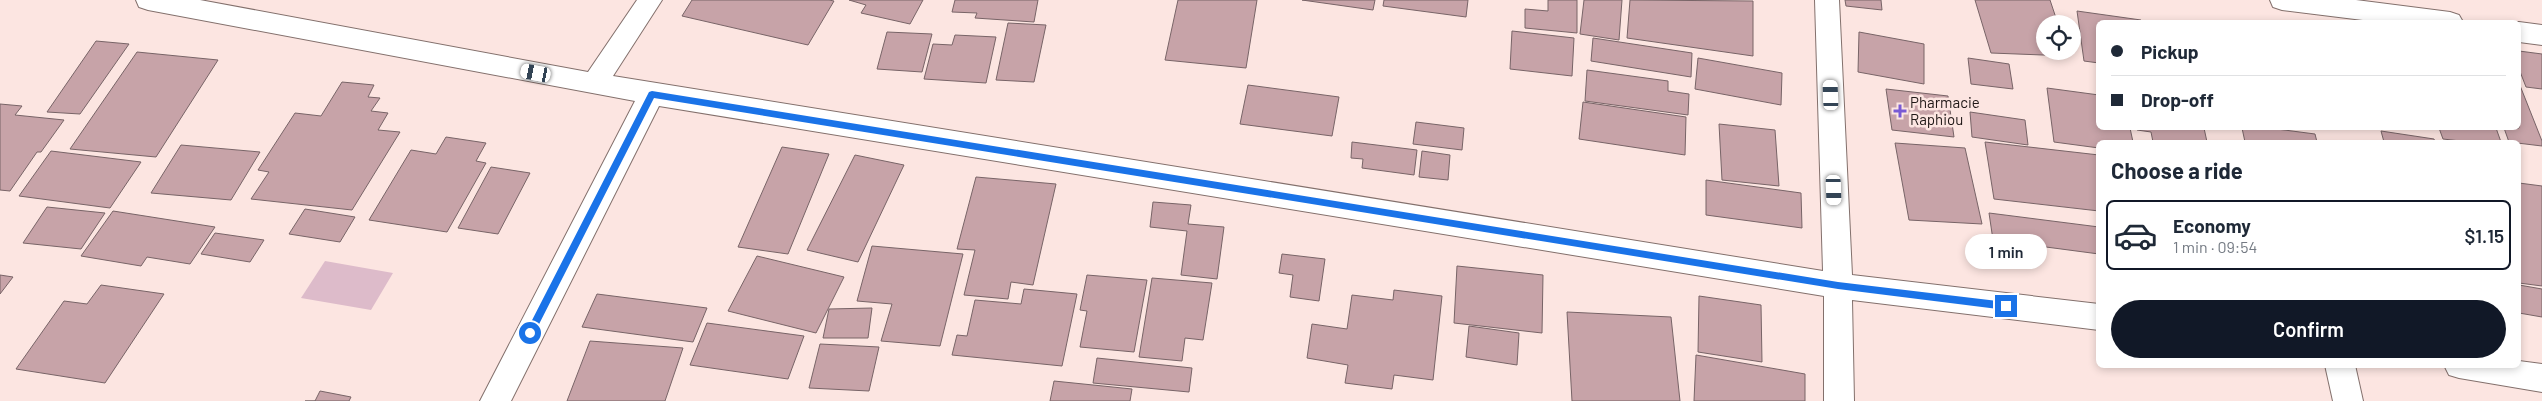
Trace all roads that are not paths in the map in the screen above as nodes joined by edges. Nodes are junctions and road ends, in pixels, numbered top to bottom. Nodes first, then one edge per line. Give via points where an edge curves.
1 (148, 0) edge
2 (650, 0) edge
3 (1827, 0) edge
4 (2282, 0) edge
5 (2435, 20) edge
6 (2521, 32) edge
7 (2542, 35) edge
8 (594, 84) junction
9 (652, 94) junction
10 (1838, 286) junction
11 (2096, 318) edge
12 (2341, 368) edge
13 (2478, 368) edge
14 (2542, 378) edge
15 (495, 401) edge
16 (1839, 401) edge
17 (2348, 401) edge

1 - 8 street
2 - 8 street
3 - 10 street
4 - 5 street
6 - 7 street
8 - 9 street
9 - 10 street
9 - 15 street
10 - 11 street
10 - 16 street
12 - 17 street
13 - 14 street

